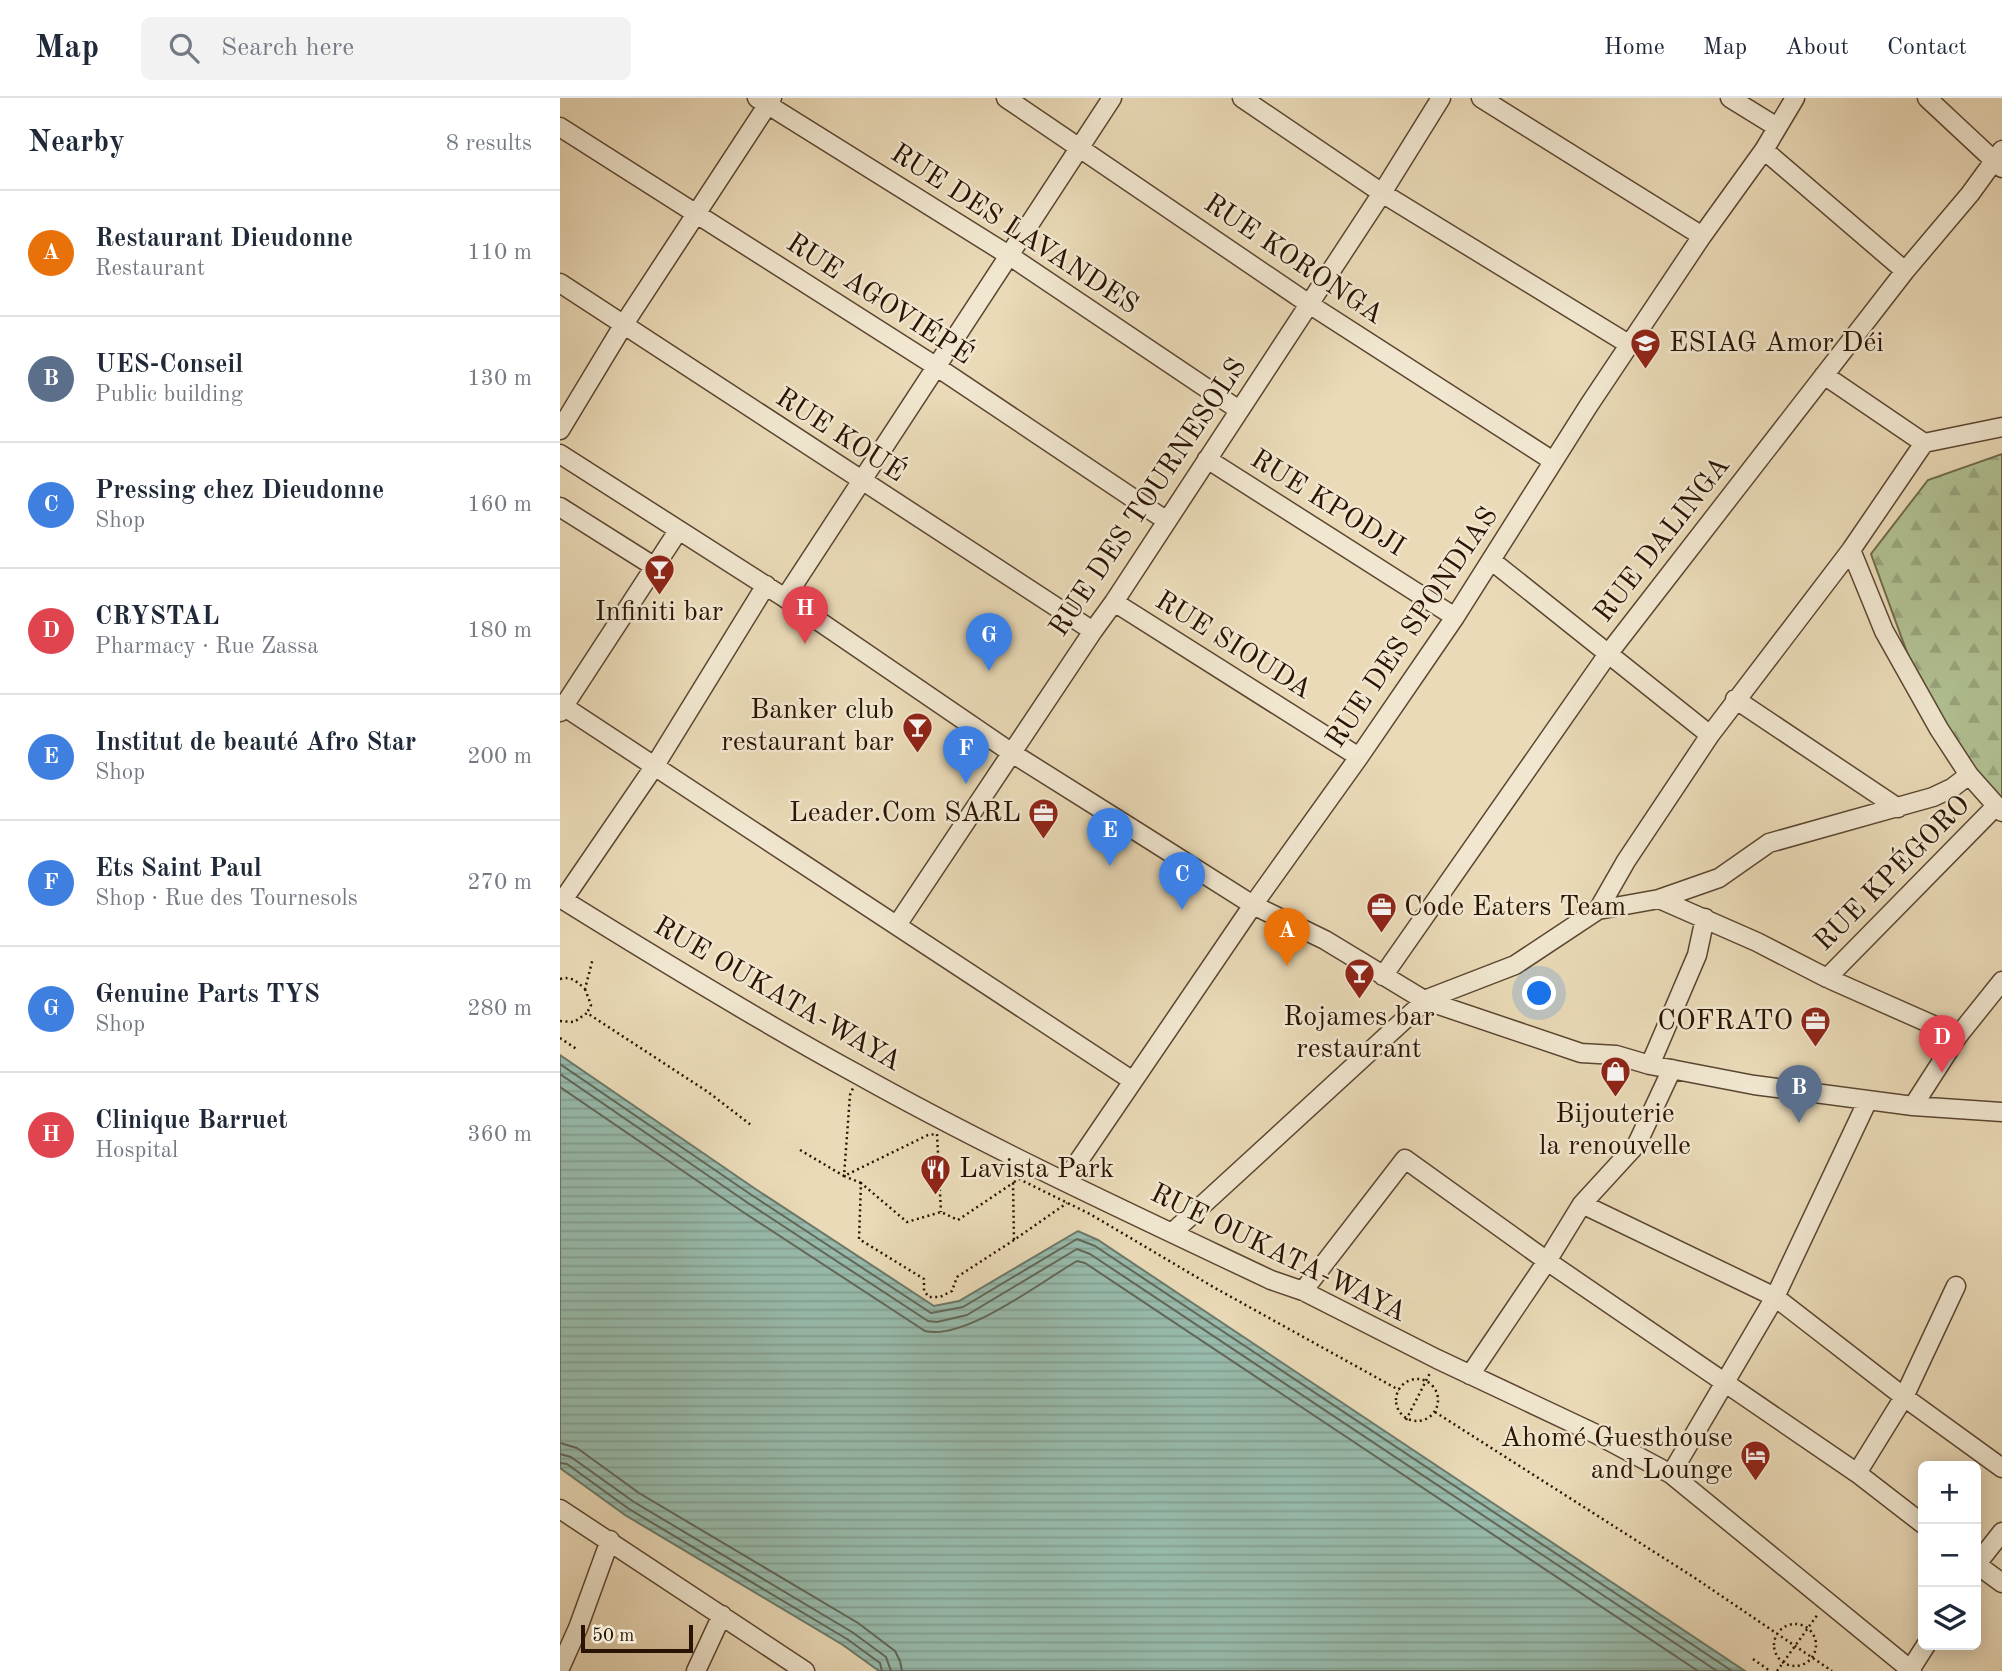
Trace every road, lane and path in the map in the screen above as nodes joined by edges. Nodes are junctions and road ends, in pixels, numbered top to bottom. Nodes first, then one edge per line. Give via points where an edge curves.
1 (1006, 98) edge
2 (1111, 98) edge
3 (1242, 98) edge
4 (1441, 98) edge
5 (1481, 98) edge
6 (1730, 98) edge
7 (1795, 98) edge
8 (1927, 98) edge
9 (766, 100) edge
10 (560, 127) edge
11 (1777, 127) junction
12 (1080, 147) junction
13 (1764, 150) junction
14 (2000, 159) edge
15 (1382, 193) junction
16 (696, 214) junction
17 (1702, 236) junction
18 (1010, 256) junction
19 (1905, 271) junction
20 (560, 283) edge
21 (1309, 304) junction
22 (624, 324) junction
23 (1630, 345) junction
24 (937, 367) junction
25 (1824, 375) junction
26 (1239, 411) junction
27 (2002, 427) edge
28 (560, 430) edge
29 (1924, 443) junction
30 (565, 457) edge
31 (1207, 459) junction
32 (1553, 461) junction
33 (560, 477) edge
34 (862, 481) junction
35 (560, 508) edge
36 (1167, 521) junction
37 (678, 531) junction
38 (1852, 550) junction
39 (1492, 561) junction
40 (655, 567) junction
41 (766, 585) junction
42 (785, 598) junction
43 (1114, 602) junction
44 (1455, 617) junction
45 (1093, 631) junction
46 (1608, 654) junction
47 (1735, 699) junction
48 (561, 707) edge
49 (1710, 735) junction
50 (1012, 753) junction
51 (1359, 757) junction
52 (654, 767) junction
53 (1969, 775) junction
54 (1898, 808) junction
55 (1999, 809) edge
56 (562, 899) edge
57 (1659, 899) junction
58 (1253, 905) junction
59 (1598, 910) junction
60 (1705, 918) junction
61 (897, 925) junction
62 (593, 958) dead end
63 (1383, 976) junction
64 (1827, 978) junction
65 (560, 979) edge
66 (2002, 981) edge
67 (585, 989) junction
68 (1427, 999) junction
69 (587, 1013) junction
70 (560, 1021) edge
71 (560, 1031) edge
72 (1958, 1036) junction
73 (562, 1039) edge
74 (578, 1050) dead end
75 (1650, 1065) junction
76 (1672, 1069) junction
77 (859, 1076) junction
78 (1133, 1081) junction
79 (1868, 1100) junction
80 (1913, 1106) junction
81 (2002, 1112) edge
82 (751, 1125) dead end
83 (800, 1150) dead end
84 (844, 1176) junction
85 (1065, 1181) junction
86 (861, 1183) junction
87 (1013, 1183) junction
88 (1067, 1203) junction
89 (1583, 1204) junction
90 (942, 1212) junction
91 (1173, 1232) junction
92 (1014, 1240) junction
93 (1547, 1261) junction
94 (1956, 1286) dead end
95 (1303, 1291) junction
96 (1775, 1297) junction
97 (1437, 1359) junction
98 (1470, 1375) junction
99 (1427, 1380) junction
100 (1725, 1384) junction
101 (1399, 1390) junction
102 (1904, 1397) junction
103 (1435, 1412) junction
104 (1406, 1420) junction
105 (2002, 1468) edge
106 (1857, 1473) junction
107 (1671, 1474) junction
108 (560, 1509) edge
109 (1918, 1520) edge
110 (2002, 1532) edge
111 (610, 1540) junction
112 (1981, 1558) edge
113 (1981, 1568) edge
114 (2002, 1583) edge
115 (1818, 1614) dead end
116 (722, 1615) junction
117 (1807, 1628) junction
118 (1776, 1633) junction
119 (1794, 1646) junction
120 (1923, 1650) edge
121 (1753, 1659) dead end
122 (1814, 1659) junction
123 (1783, 1662) junction
124 (560, 1668) edge
125 (1911, 1670) edge
126 (696, 1671) edge
127 (805, 1671) edge
128 (1770, 1671) edge
129 (1777, 1671) edge
130 (1832, 1671) edge

1 - 12 street, RUE KORONGA
2 - 12 street
3 - 15 street
4 - 15 street, RUE DES TOURNESOLS
5 - 17 street
6 - 11 street
7 - 11 street, RUE DES SPONDIAS
8 - 14 street
9 - 16 street
9 - 18 street, RUE DES LAVANDES
10 - 16 street, RUE AGOVIÉPÉ
11 - 13 street, RUE DES SPONDIAS
12 - 18 street
12 - 21 street, RUE KORONGA
13 - 17 street, RUE DES SPONDIAS
13 - 19 street
14 - 19 street, RUE DALINGA
15 - 21 street, RUE DES TOURNESOLS
15 - 23 street
16 - 22 street
16 - 24 street, RUE AGOVIÉPÉ
17 - 23 street, RUE DES SPONDIAS
18 - 24 street
18 - 26 street, RUE DES LAVANDES
19 - 25 street, RUE DALINGA
20 - 22 street, RUE KOUÉ
21 - 26 street, RUE DES TOURNESOLS
21 - 32 street, RUE KORONGA
22 - 28 street
22 - 34 street, RUE KOUÉ
23 - 32 street, RUE DES SPONDIAS
24 - 34 street
24 - 36 street, RUE AGOVIÉPÉ
25 - 29 street
25 - 46 street, RUE DALINGA
26 - 31 street, RUE DES TOURNESOLS
27 - 29 street
29 - 38 street
30 - 33 street
30 - 37 street
31 - 36 street, RUE DES TOURNESOLS
31 - 44 street, RUE KPODJI
32 - 39 street, RUE DES SPONDIAS
34 - 42 street
34 - 45 street, RUE KOUÉ
35 - 40 street
36 - 43 street, RUE DES TOURNESOLS
37 - 40 street
37 - 41 street
38 - 47 street
38 - 53 street via 1884,631
39 - 44 street, RUE DES SPONDIAS
39 - 46 street
40 - 48 street
41 - 42 street
41 - 52 street
42 - 50 street
43 - 45 street, RUE DES TOURNESOLS
43 - 51 street, RUE SIOUDA
44 - 51 street, RUE DES SPONDIAS
45 - 50 street, RUE DES TOURNESOLS
46 - 49 street
46 - 63 street, RUE DALINGA
47 - 49 street
47 - 54 street
48 - 52 street
49 - 59 street
50 - 58 street
50 - 61 street, RUE DES TOURNESOLS
51 - 58 street, RUE DES SPONDIAS
52 - 56 street
52 - 61 street
53 - 54 street via 1942,792
53 - 55 street
54 - 57 street via 1769,843 1719,878
55 - 64 street, RUE KPÉGORO
56 - 77 street, RUE OUKATA-WAYA
57 - 59 street
57 - 60 street
58 - 63 street via 1325,940
58 - 78 street, RUE DES SPONDIAS
59 - 68 street via 1515,965
60 - 64 street
60 - 75 street via 1697,955
61 - 78 street
62 - 67 path
63 - 68 street
64 - 72 street
65 - 67 path via 574,979
66 - 72 street
67 - 69 path via 591,1005
68 - 75 street via 1581,1053 1616,1055
68 - 91 street
69 - 70 path via 574,1022
69 - 82 path
71 - 73 path
72 - 80 street
73 - 74 path
75 - 76 street
76 - 79 street
76 - 89 street via 1637,1144
77 - 84 path via 850,1095
77 - 85 street, RUE OUKATA-WAYA
78 - 85 street, RUE DES SPONDIAS
79 - 80 street
79 - 96 street
80 - 81 street
83 - 84 path
84 - 86 path
84 - 90 path via 937,1134
85 - 91 street, RUE OUKATA-WAYA
86 - 90 path via 906,1222
86 - 92 path via 859,1239 925,1279 924,1291 929,1297 951,1291 957,1278
87 - 88 path via 1019,1179
87 - 90 path via 958,1220
87 - 92 path
88 - 92 path
88 - 101 path
89 - 93 street
89 - 96 street
91 - 95 street, RUE OUKATA-WAYA
93 - 95 street via 1405,1159
93 - 98 street
93 - 100 street
94 - 102 street
95 - 97 street, RUE OUKATA-WAYA
96 - 100 street
96 - 102 street
97 - 98 street, RUE OUKATA-WAYA
97 - 99 path
98 - 107 street, RUE OUKATA-WAYA
99 - 101 path via 1413,1379
99 - 103 path via 1438,1397
99 - 104 path
100 - 106 street
100 - 107 street
101 - 104 path via 1397,1409
102 - 105 street
102 - 106 street
103 - 104 path via 1423,1422
103 - 118 path
106 - 109 street
107 - 125 street, RUE OUKATA-WAYA
108 - 111 street
110 - 112 street
111 - 116 street
111 - 124 street
113 - 114 street
115 - 117 path
116 - 126 street
116 - 127 street
117 - 118 path via 1791,1624
117 - 119 path
117 - 122 path via 1816,1644
118 - 119 path
118 - 123 path via 1775,1649
119 - 122 path
119 - 123 path
120 - 125 street
121 - 128 path
122 - 123 path via 1799,1667
122 - 130 path
123 - 129 path

